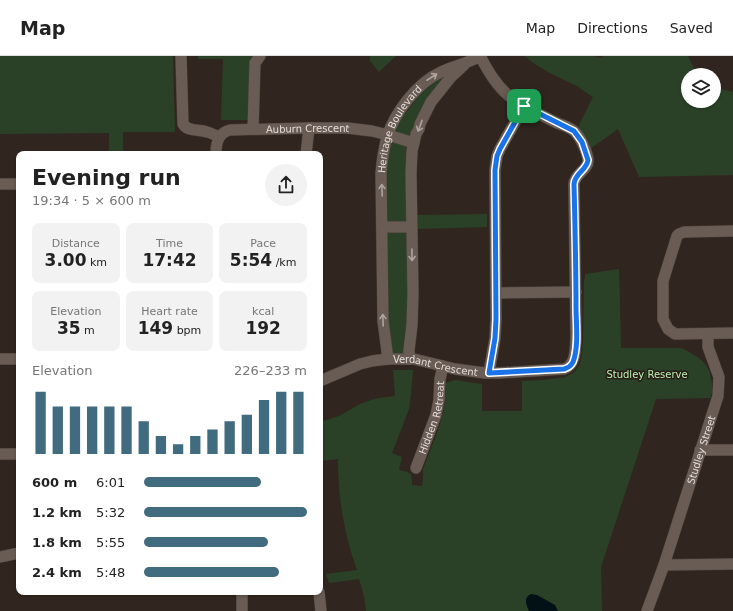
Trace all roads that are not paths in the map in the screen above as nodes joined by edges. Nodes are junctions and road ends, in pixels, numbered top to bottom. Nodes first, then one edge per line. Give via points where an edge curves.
1 (181, 56) edge
2 (260, 56) edge
3 (481, 56) edge
4 (468, 62) junction
5 (524, 106) junction
6 (309, 128) junction
7 (253, 129) junction
8 (388, 135) junction
9 (219, 137) junction
10 (414, 143) junction
11 (216, 151) edge
12 (306, 151) edge
13 (0, 184) edge
14 (16, 184) edge
15 (412, 227) junction
16 (382, 228) junction
17 (733, 231) edge
18 (576, 292) junction
19 (496, 293) junction
20 (733, 333) edge
21 (708, 334) junction
22 (0, 359) edge
23 (16, 359) edge
24 (388, 359) junction
25 (409, 359) junction
26 (443, 366) junction
27 (489, 373) junction
28 (323, 380) edge
29 (700, 450) junction
30 (733, 450) edge
31 (0, 454) edge
32 (16, 454) edge
33 (416, 468) dead end
34 (16, 554) edge
35 (0, 557) edge
36 (733, 564) edge
37 (664, 565) junction
38 (242, 595) edge
39 (319, 595) edge
40 (242, 611) edge
41 (321, 611) edge
42 (647, 611) edge

1 - 9 street via 183,124 188,129 205,131
2 - 7 street via 255,63
3 - 4 street, Heritage Boulevard
3 - 5 street, Verdant Crescent via 496,82
8 -> 4 street, Heritage Boulevard via 396,117 415,91 440,72
4 -> 10 street, Heritage Boulevard via 451,77 435,97 420,124
5 - 18 street, Verdant Crescent via 574,131 582,142 587,156 588,163 575,178 574,184
5 - 19 street via 500,149 496,162
6 - 7 street, Auburn Crescent
6 - 8 street, Auburn Crescent via 360,129
6 - 12 street
7 - 9 street, Auburn Crescent via 230,130
8 - 10 street, Auburn Crescent
16 -> 8 street, Heritage Boulevard via 381,173
9 - 11 street
10 - 15 street, Heritage Boulevard via 411,161
13 - 14 street
15 - 16 street
15 -> 25 street, Heritage Boulevard via 412,325
24 -> 16 street, Heritage Boulevard via 383,321
17 - 21 street via 684,232 676,236 663,281 663,319 668,329 676,334
18 - 19 street
18 - 27 street, Verdant Crescent via 576,339 573,361 569,366 564,369
19 - 27 street via 496,334
20 - 21 street
21 - 29 street, Studley Street via 708,347 719,377 718,396
22 - 23 street
24 - 25 street, Verdant Crescent
24 - 28 street via 360,364
25 - 26 street, Verdant Crescent
26 - 27 street, Verdant Crescent
26 - 33 street, Hidden Retreat via 436,415
29 - 30 street
29 - 37 street, Studley Street
31 - 32 street
34 - 35 street
36 - 37 street
37 - 42 street, Studley Street
38 - 40 street
39 - 41 street

